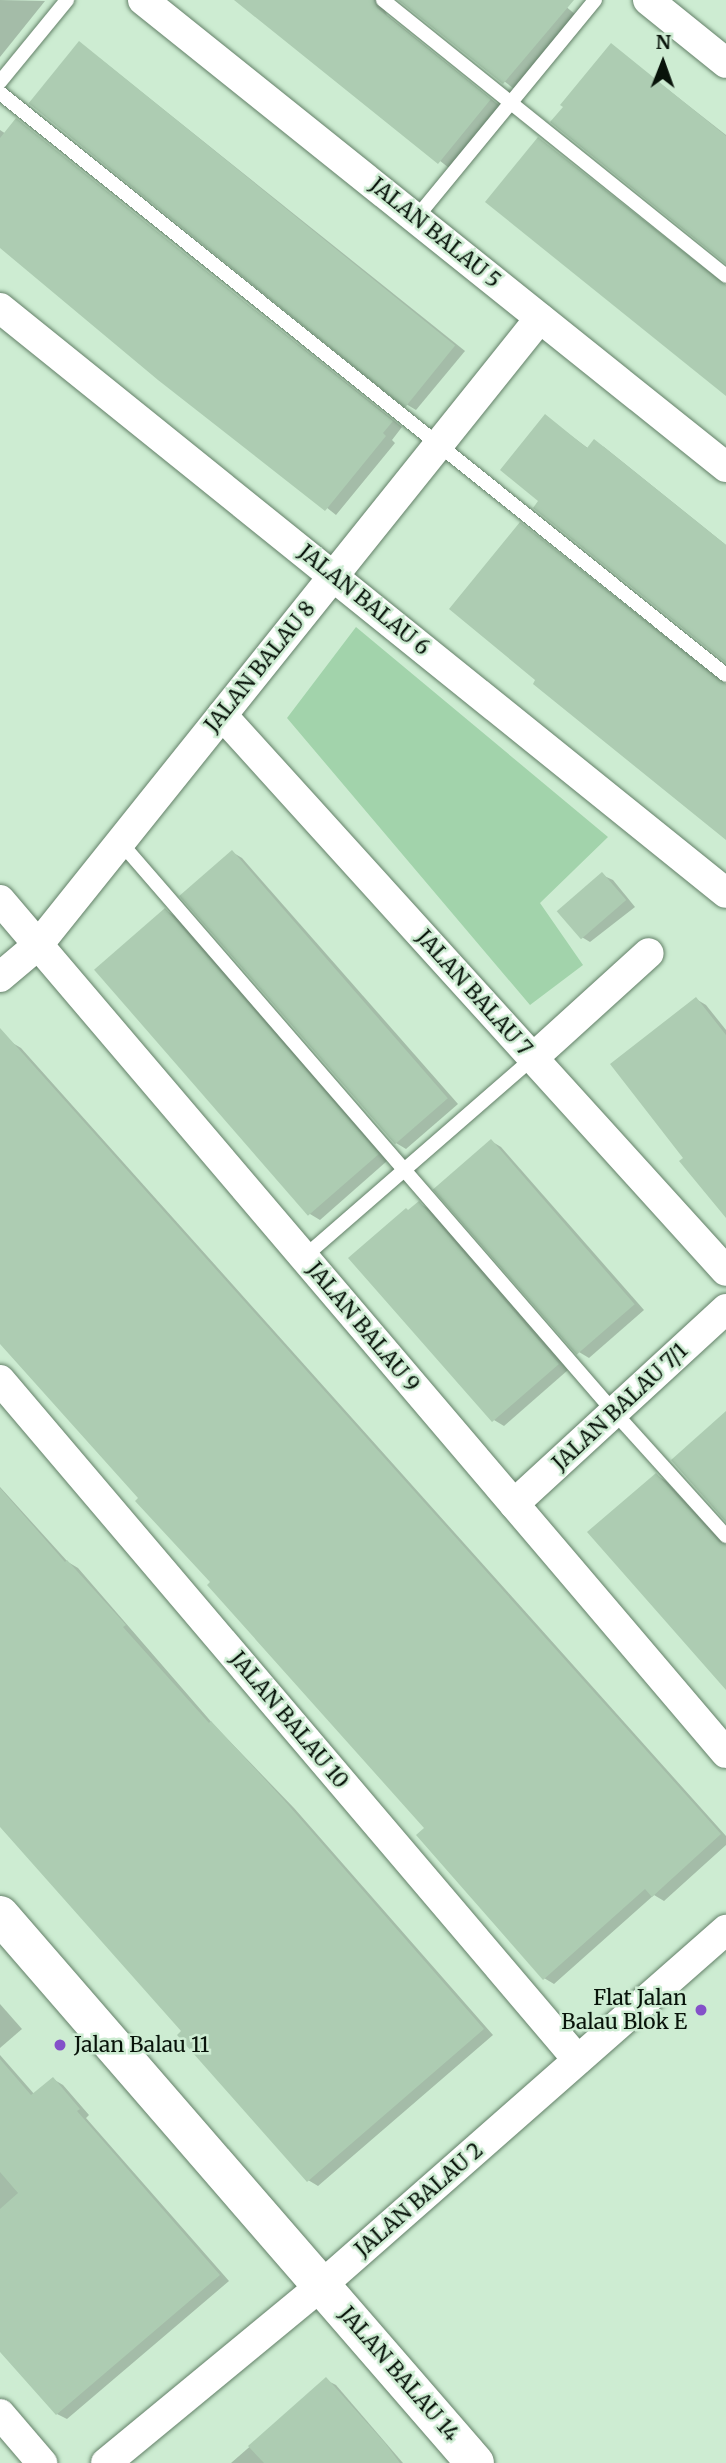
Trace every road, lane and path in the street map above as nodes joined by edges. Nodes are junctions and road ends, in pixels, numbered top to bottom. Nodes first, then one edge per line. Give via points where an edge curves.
1 (67, 0) edge
2 (143, 0) edge
3 (383, 0) edge
4 (595, 0) edge
5 (648, 0) edge
6 (726, 63) edge
7 (0, 82) edge
8 (0, 93) edge
9 (511, 103) junction
10 (416, 218) junction
11 (726, 276) edge
12 (0, 308) edge
13 (540, 318) junction
14 (439, 444) junction
15 (726, 467) edge
16 (334, 576) junction
17 (726, 675) edge
18 (222, 715) junction
19 (121, 843) junction
20 (726, 893) edge
21 (0, 900) edge
22 (38, 945) junction
23 (649, 953) dead end
24 (0, 977) edge
25 (533, 1058) junction
26 (404, 1170) junction
27 (304, 1257) junction
28 (726, 1271) edge
29 (726, 1310) edge
30 (0, 1380) edge
31 (614, 1412) junction
32 (514, 1504) junction
33 (726, 1536) edge
34 (726, 1754) edge
35 (0, 1915) edge
36 (726, 1930) edge
37 (578, 2060) junction
38 (322, 2285) junction
39 (0, 2414) edge
40 (42, 2463) edge
41 (106, 2463) edge
42 (475, 2463) edge

1 - 7 lane
2 - 10 street, JALAN BALAU 5
3 - 9 lane
4 - 9 lane
5 - 6 street
8 - 14 lane
9 - 10 lane
9 - 11 lane
10 - 13 street, JALAN BALAU 5
12 - 16 street, JALAN BALAU 6
13 - 14 street, JALAN BALAU 8
13 - 15 street, JALAN BALAU 5
14 - 16 street, JALAN BALAU 8
14 - 17 lane
16 - 18 street, JALAN BALAU 8
16 - 20 street, JALAN BALAU 6
18 - 19 street, JALAN BALAU 8
18 - 25 street, JALAN BALAU 7
19 - 22 street, JALAN BALAU 8
19 - 26 lane
21 - 22 street, JALAN BALAU 9
22 - 24 street, JALAN BALAU 8
22 - 27 street, JALAN BALAU 9
23 - 25 street
25 - 26 lane
25 - 28 street, JALAN BALAU 7
26 - 27 lane
26 - 31 lane
27 - 32 street, JALAN BALAU 9
29 - 31 street, JALAN BALAU 7/1
30 - 37 street, JALAN BALAU 10
31 - 32 street, JALAN BALAU 7/1
31 - 33 lane
32 - 34 street, JALAN BALAU 9
35 - 38 street
36 - 37 street, JALAN BALAU 2
37 - 38 street, JALAN BALAU 2
38 - 41 street, JALAN BALAU 2
38 - 42 street, JALAN BALAU 14
39 - 40 street

